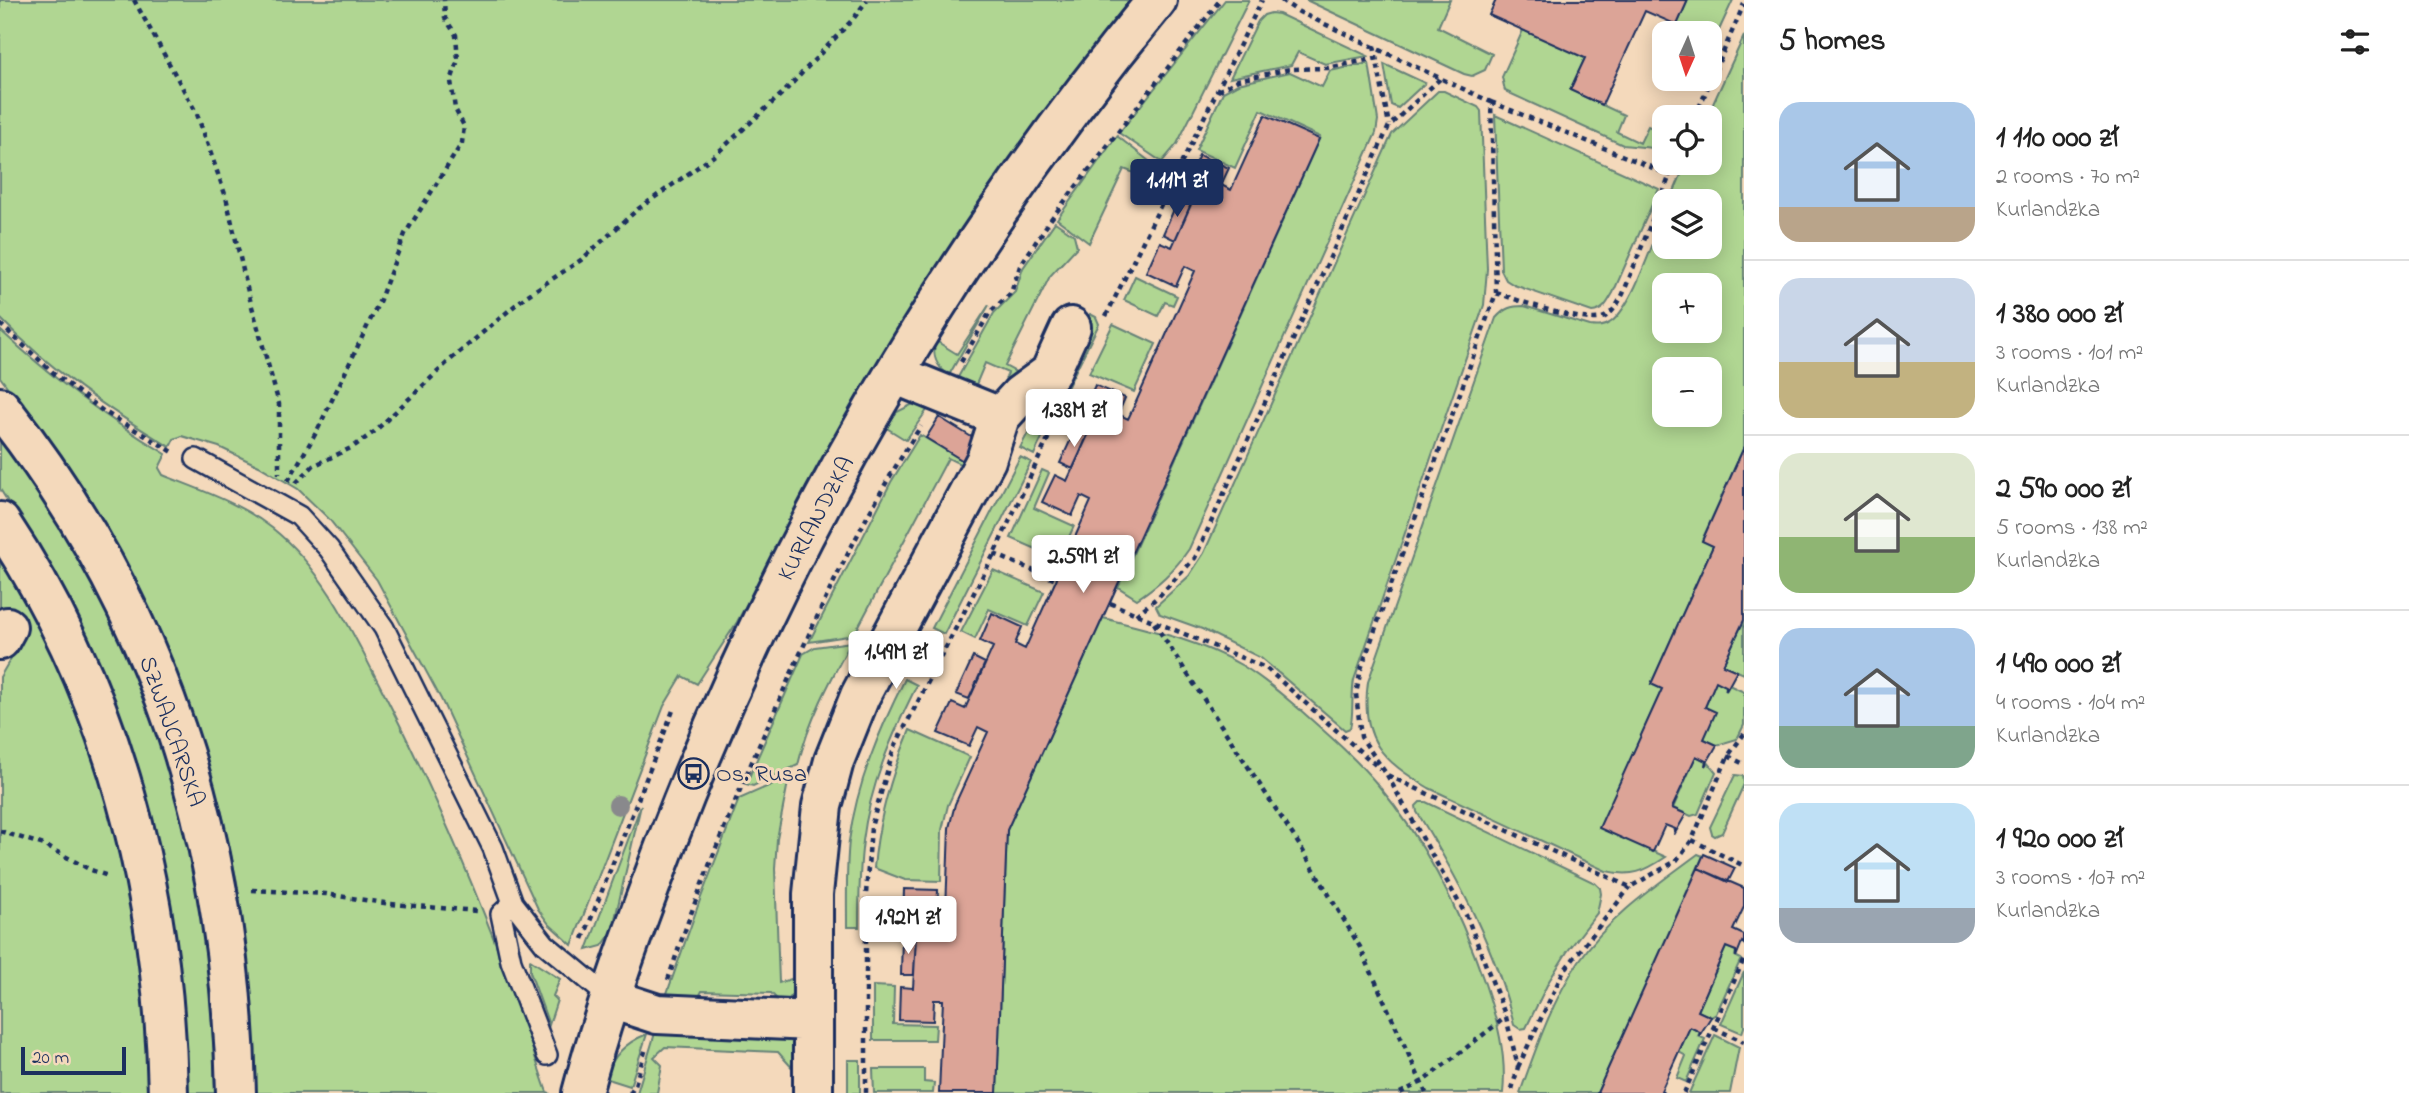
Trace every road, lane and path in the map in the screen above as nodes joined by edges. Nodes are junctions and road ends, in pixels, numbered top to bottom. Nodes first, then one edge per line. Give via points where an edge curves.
1 (134, 0) edge
2 (444, 0) edge
3 (867, 0) edge
4 (1157, 0) edge
5 (1220, 0) edge
6 (1262, 0) edge
7 (1281, 0) edge
8 (1744, 4) edge
9 (1742, 11) edge
10 (1374, 46) junction
11 (1377, 58) junction
12 (1441, 78) junction
13 (1217, 92) junction
14 (1491, 102) junction
15 (1700, 105) edge
16 (1390, 126) junction
17 (1652, 168) edge
18 (1670, 175) edge
19 (1496, 293) junction
20 (1088, 323) joint
21 (0, 324) edge
22 (894, 373) junction
23 (943, 393) junction
24 (1064, 405) dead end
25 (0, 407) edge
26 (1000, 417) junction
27 (196, 459) joint
28 (275, 503) junction
29 (0, 522) edge
30 (994, 554) junction
31 (1056, 580) dead end
32 (1110, 603) dead end
33 (1136, 615) junction
34 (1153, 622) junction
35 (674, 708) dead end
36 (1744, 734) edge
37 (1728, 756) junction
38 (1744, 764) edge
39 (1387, 775) junction
40 (0, 831) edge
41 (1692, 840) junction
42 (1744, 866) edge
43 (116, 879) dead end
44 (1629, 887) junction
45 (250, 890) dead end
46 (507, 908) junction
47 (1744, 959) edge
48 (573, 967) junction
49 (611, 999) junction
50 (657, 1014) junction
51 (1506, 1017) junction
52 (812, 1021) junction
53 (1714, 1028) junction
54 (1744, 1042) edge
55 (547, 1055) dead end
56 (1518, 1067) junction
57 (1422, 1082) junction
58 (167, 1093) edge
59 (236, 1093) edge
60 (582, 1093) edge
61 (629, 1093) edge
62 (813, 1093) edge
63 (866, 1093) edge
64 (1400, 1093) edge
65 (1426, 1093) edge
66 (1511, 1093) edge
67 (1684, 1093) edge

1 - 28 path via 197,114 226,197 279,404 280,466
2 - 28 path via 445,18 456,35 458,60 450,81 455,109 464,126 462,143 405,234 379,302 317,431
3 - 28 path via 785,91 715,155 526,297 374,432 313,466
4 - 22 street, KURLANDZKA via 1072,107 987,227
5 - 23 path via 1051,219 1020,266 1011,293 990,312
6 - 13 path
7 - 10 path
8 - 9 path
9 - 15 path
10 - 11 path
10 - 12 path
11 - 13 path via 1238,80
11 - 16 path
12 - 14 path
12 - 16 path
13 - 20 path
14 - 17 path
14 - 19 path
16 - 33 path via 1195,558
18 - 19 path via 1623,294 1605,317 1587,320
19 - 39 path via 1361,669 1356,694 1361,737
20 - 26 street via 1049,373
21 - 27 path via 103,411 168,450
22 - 23 street
22 - 49 street, KURLANDZKA via 744,658 640,911
23 - 26 street
23 - 50 path via 886,483 803,646 738,790
24 - 30 path
25 - 59 street, SZWAJCARSKA via 50,474 112,579 176,728 203,817 224,925
26 - 52 street via 986,460 860,696 834,761 822,806 813,894
27 - 28 lane
28 - 46 lane via 299,516 329,549 384,628 494,848
29 - 58 street via 65,637 97,709 125,790 158,947
30 - 31 path
30 - 63 path via 894,748 871,827 866,894
32 - 33 path
33 - 34 path
34 - 39 path via 1266,668
34 - 57 path via 1300,846 1360,947
35 - 48 path
36 - 37 path
37 - 38 path
37 - 41 path
39 - 44 path
39 - 51 path via 1467,918
40 - 43 path via 44,845
41 - 42 path
41 - 44 path via 1676,861
44 - 56 path via 1563,972
45 - 46 path via 326,894 391,904
46 - 48 lane
46 - 55 lane via 511,961
47 - 53 path
48 - 49 lane
49 - 50 street
49 - 60 street, KURLANDZKA
50 - 52 street
50 - 61 path
51 - 56 path
51 - 57 path
52 - 62 street
53 - 54 path
53 - 67 path
56 - 66 path
57 - 64 path
57 - 65 path

